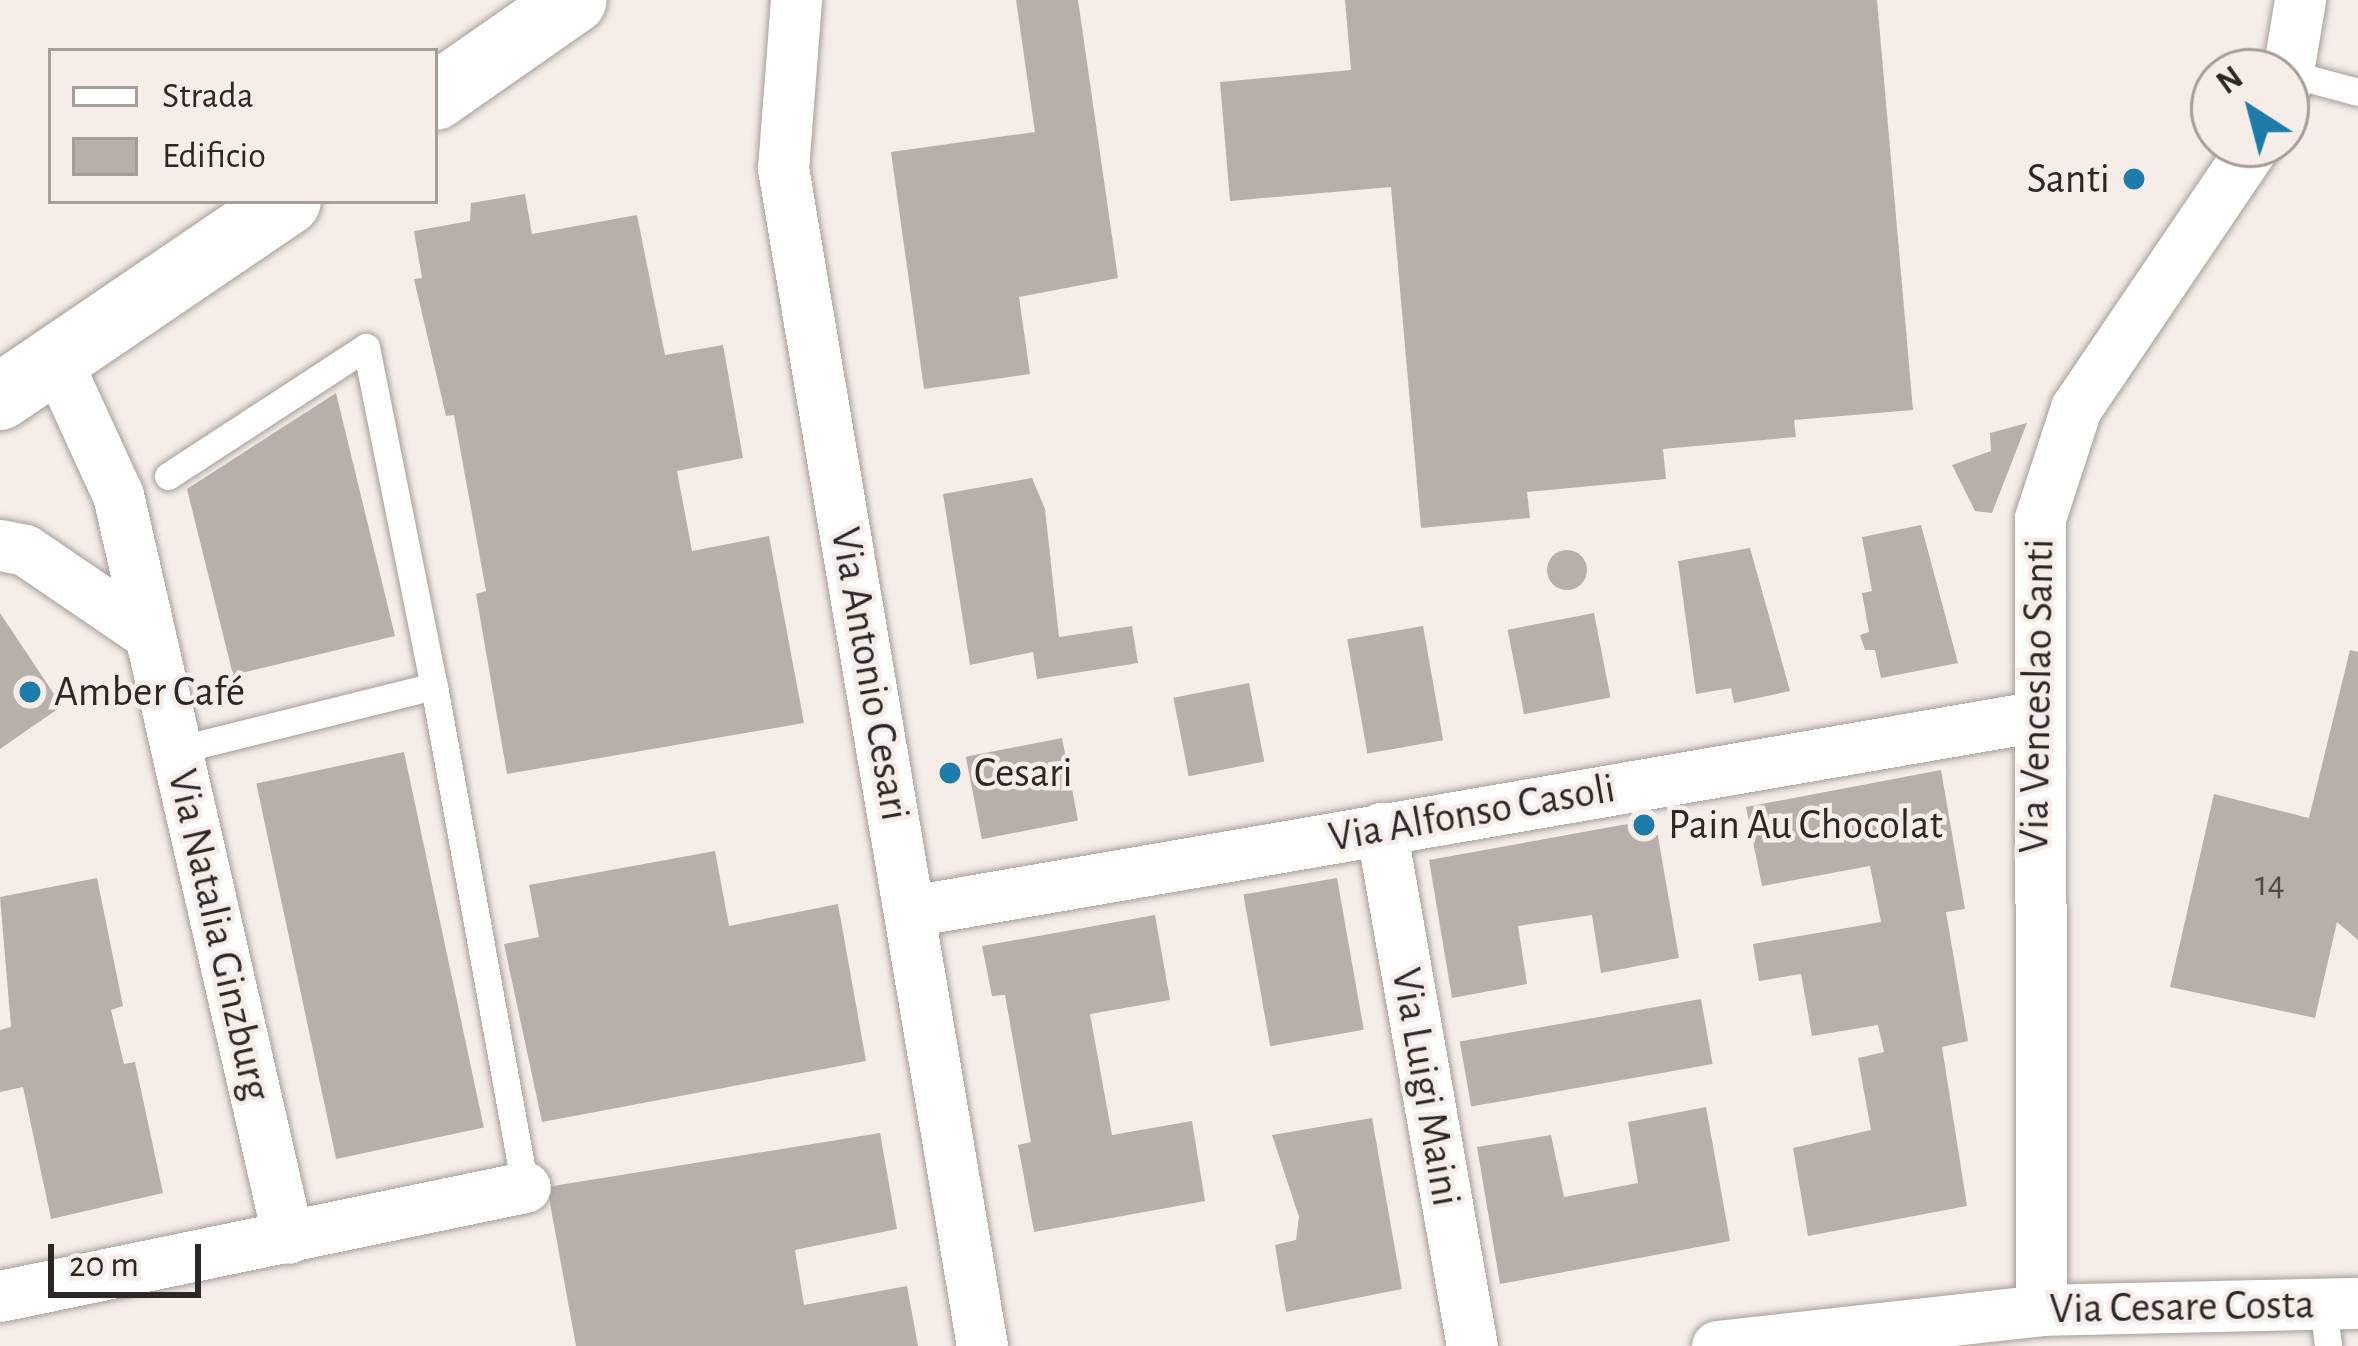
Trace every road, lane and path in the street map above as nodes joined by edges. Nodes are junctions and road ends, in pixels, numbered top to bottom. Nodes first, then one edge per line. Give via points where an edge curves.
1 (510, 0) edge
2 (574, 0) edge
3 (796, 0) edge
4 (2300, 0) edge
5 (2293, 48) edge
6 (438, 71) edge
7 (2310, 83) edge
8 (2358, 92) edge
9 (438, 95) edge
10 (2239, 168) edge
11 (284, 204) edge
12 (57, 362) junction
13 (0, 398) edge
14 (168, 476) dead end
15 (0, 545) edge
16 (150, 634) junction
17 (434, 686) junction
18 (2033, 717) junction
19 (177, 750) junction
20 (1381, 828) junction
21 (911, 911) junction
22 (525, 1187) joint
23 (288, 1238) junction
24 (0, 1297) edge
25 (2336, 1318) edge
26 (2018, 1323) edge
27 (982, 1346) edge
28 (1472, 1346) edge
29 (1718, 1346) edge

1 - 6 street
2 - 9 street
3 - 21 street, Via Antonio Cesari via 783,167
4 - 5 street
7 - 8 lane
10 - 18 street, Via Venceslao Santi via 2076,407 2052,466 2040,518
11 - 12 street
12 - 13 street
12 - 16 street, Via Natalia Ginzburg via 118,495
14 - 17 lane via 366,347
15 - 16 street via 25,550
16 - 19 street, Via Natalia Ginzburg
17 - 19 lane
17 - 22 lane
18 - 20 street, Via Alfonso Casoli
18 - 26 street, Via Venceslao Santi
19 - 23 street, Via Natalia Ginzburg
20 - 21 street, Via Alfonso Casoli
20 - 28 street, Via Luigi Maini
21 - 27 street, Via Antonio Cesari
22 - 23 street
23 - 24 street
25 - 26 street, Via Cesare Costa
26 - 29 street, Via Cesare Costa

